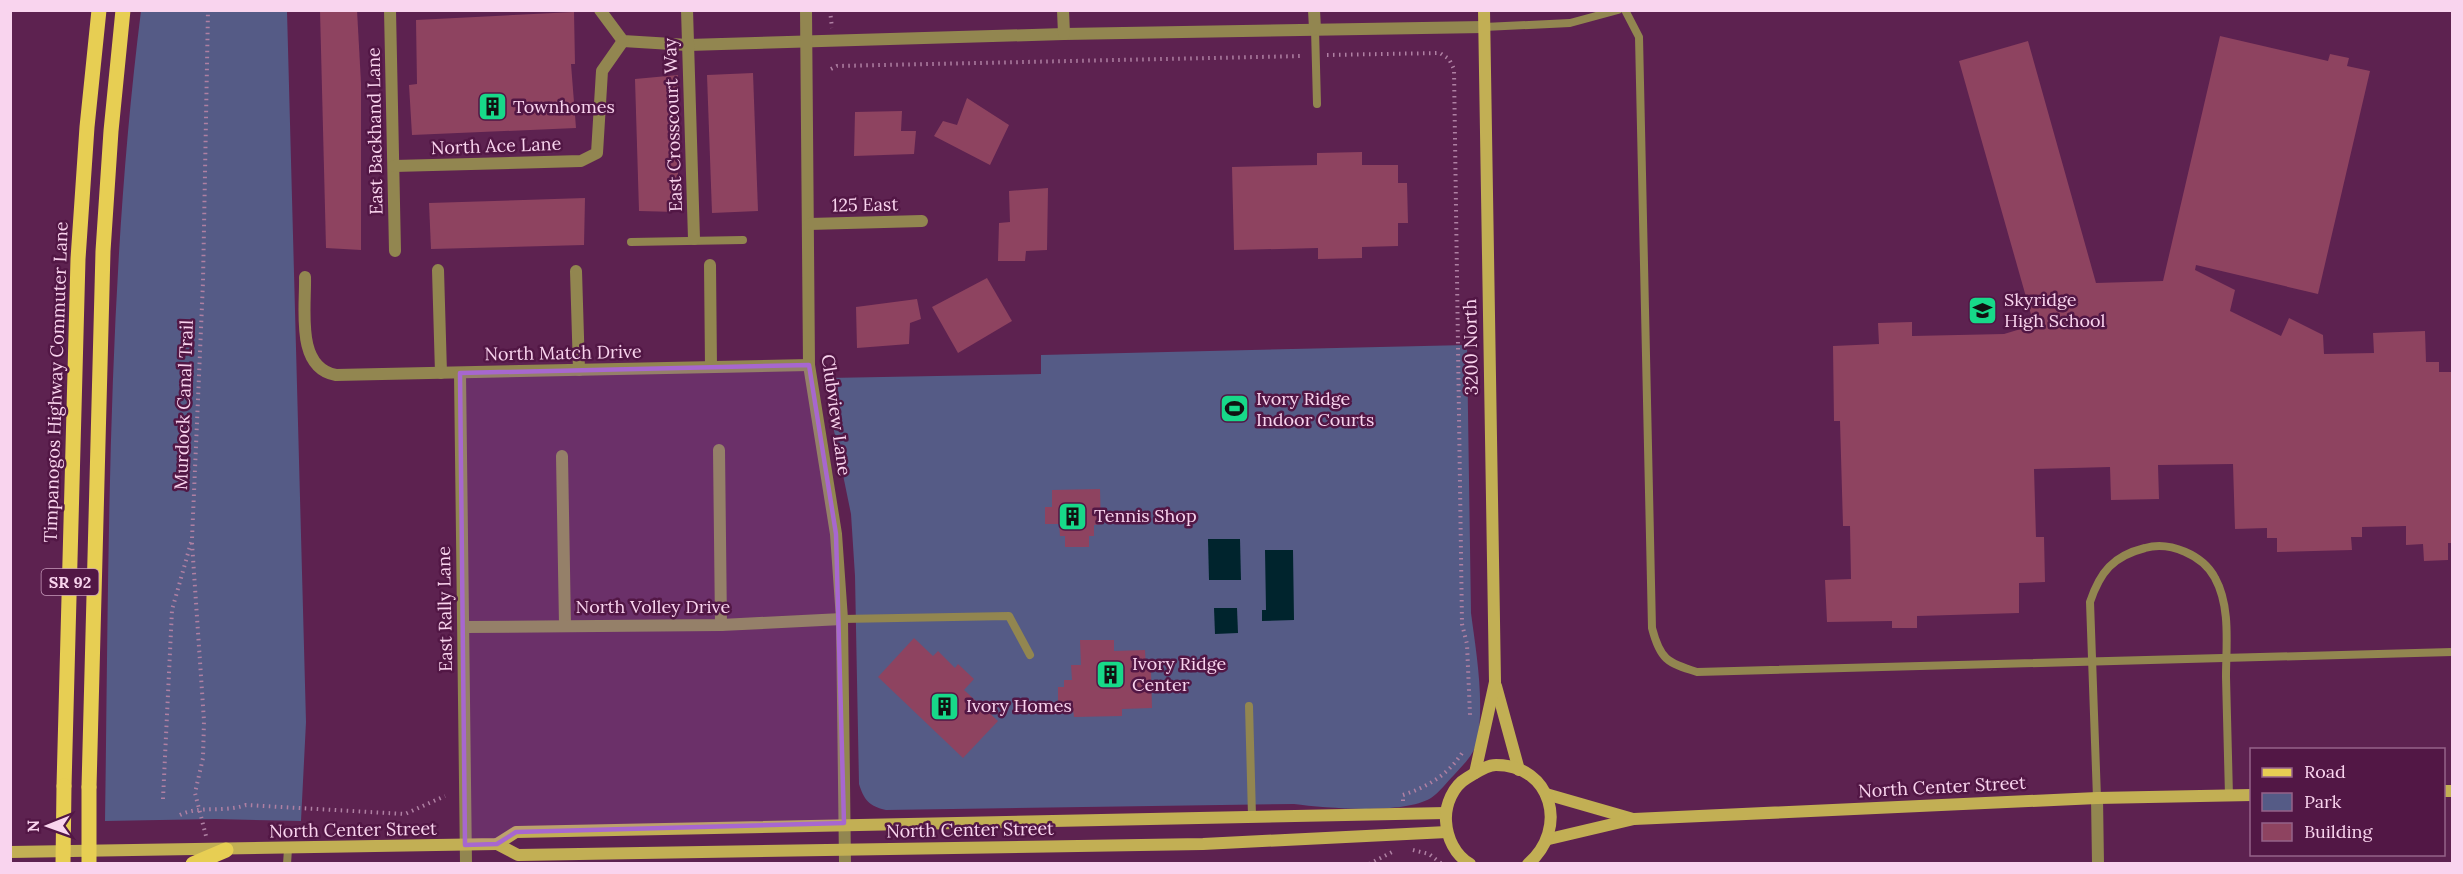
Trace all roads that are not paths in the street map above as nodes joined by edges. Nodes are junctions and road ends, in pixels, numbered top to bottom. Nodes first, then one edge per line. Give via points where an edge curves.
1 (99, 10) edge
2 (123, 10) edge
3 (390, 10) edge
4 (600, 10) edge
5 (687, 10) edge
6 (806, 10) edge
7 (1064, 10) edge
8 (1314, 10) edge
9 (1484, 10) edge
10 (1618, 10) edge
11 (1625, 10) edge
12 (1484, 27) junction
13 (1315, 29) junction
14 (1064, 34) junction
15 (623, 41) junction
16 (806, 42) junction
17 (688, 45) junction
18 (1317, 104) dead end
19 (394, 166) junction
20 (922, 221) dead end
21 (809, 224) junction
22 (694, 239) junction
23 (743, 240) dead end
24 (631, 242) dead end
25 (395, 251) dead end
26 (710, 265) dead end
27 (438, 270) dead end
28 (576, 271) dead end
29 (305, 277) dead end
30 (809, 365) junction
31 (711, 367) junction
32 (579, 370) junction
33 (441, 373) junction
34 (460, 373) junction
35 (719, 450) dead end
36 (562, 456) dead end
37 (842, 619) junction
38 (565, 625) junction
39 (721, 625) junction
40 (464, 627) junction
41 (2452, 652) edge
42 (1030, 655) dead end
43 (2226, 658) junction
44 (2092, 662) junction
45 (1495, 682) junction
46 (1249, 706) dead end
47 (1519, 770) junction
48 (1474, 773) junction
49 (1546, 794) junction
50 (2250, 795) edge
51 (2229, 796) junction
52 (2097, 798) junction
53 (1446, 813) junction
54 (1252, 816) junction
55 (1634, 819) junction
56 (844, 824) junction
57 (1447, 832) junction
58 (1549, 838) junction
59 (497, 844) junction
60 (465, 845) junction
61 (288, 849) junction
62 (226, 850) junction
63 (845, 850) junction
64 (10, 852) edge
65 (63, 864) edge
66 (89, 864) edge
67 (192, 864) edge
68 (287, 864) edge
69 (466, 864) edge
70 (845, 864) edge
71 (1470, 864) edge
72 (1528, 864) edge
73 (2098, 864) edge

1 - 65 main road, Timpanogos Highway Commuter Lane / SR 92, bridge via 78,259
2 - 66 main road, SR 92, bridge via 103,250
3 - 19 street, East Backhand Lane
4 - 15 street
5 - 17 street, East Crosscourt Way
6 - 16 street, Clubview Lane
7 - 14 street
8 - 13 street
9 - 12 street, 3200 North
10 - 12 lane via 1570,23
11 - 44 lane via 1639,37 1652,628 1658,650 1671,664 1697,672
12 - 13 street
12 - 45 street, 3200 North
13 - 14 street
13 - 18 lane
14 - 16 street
15 - 17 street
15 - 19 street, North Ace Lane via 602,71 597,153 581,161
16 - 17 street
16 - 21 street, Clubview Lane
17 - 22 street, East Crosscourt Way
19 - 25 street, East Backhand Lane
20 - 21 street, 125 East
21 - 30 street, Clubview Lane
22 - 23 lane
22 - 24 lane
26 - 31 street
27 - 33 street
28 - 32 street
29 - 33 street, North Match Drive via 307,349 320,368 336,375
30 - 31 street, North Match Drive
30 - 37 street, Clubview Lane via 836,534
31 - 32 street, North Match Drive
32 - 34 street, North Match Drive
33 - 34 street, North Match Drive
34 - 40 street, East Rally Lane
35 - 39 street
36 - 38 street
37 - 39 street, North Volley Drive
37 - 42 lane via 1009,616
37 - 56 street, Clubview Lane
38 - 39 street, North Volley Drive
38 - 40 street, North Volley Drive
40 - 60 street, East Rally Lane
41 - 43 lane
43 - 44 lane
43 - 44 lane via 2225,615 2215,578 2195,557 2173,548 2151,546 2114,562 2097,581 2091,602
43 - 51 lane
44 - 52 lane
45 - 47 street
45 - 48 street
46 - 54 lane
47 - 48 street via 1497,765
47 - 49 street
48 - 53 street via 1456,788
49 - 55 street
49 - 58 street via 1553,818
50 - 51 street, North Center Street
51 - 52 street, North Center Street
52 - 55 street, North Center Street
52 - 73 street
53 - 54 street, North Center Street
53 - 57 street
54 - 56 street, North Center Street
55 - 58 street
56 - 59 street, North Center Street via 516,832
56 - 63 street, Clubview Lane
57 - 63 street, North Center Street via 1203,844
57 - 71 street via 1454,849
58 - 72 street
59 - 60 street, North Center Street
59 - 63 street, North Center Street via 518,855
60 - 61 street, North Center Street
60 - 69 street, East Rally Lane
61 - 62 street, North Center Street
61 - 68 lane
62 - 64 street, North Center Street
62 - 67 main road
63 - 70 street, Clubview Lane

